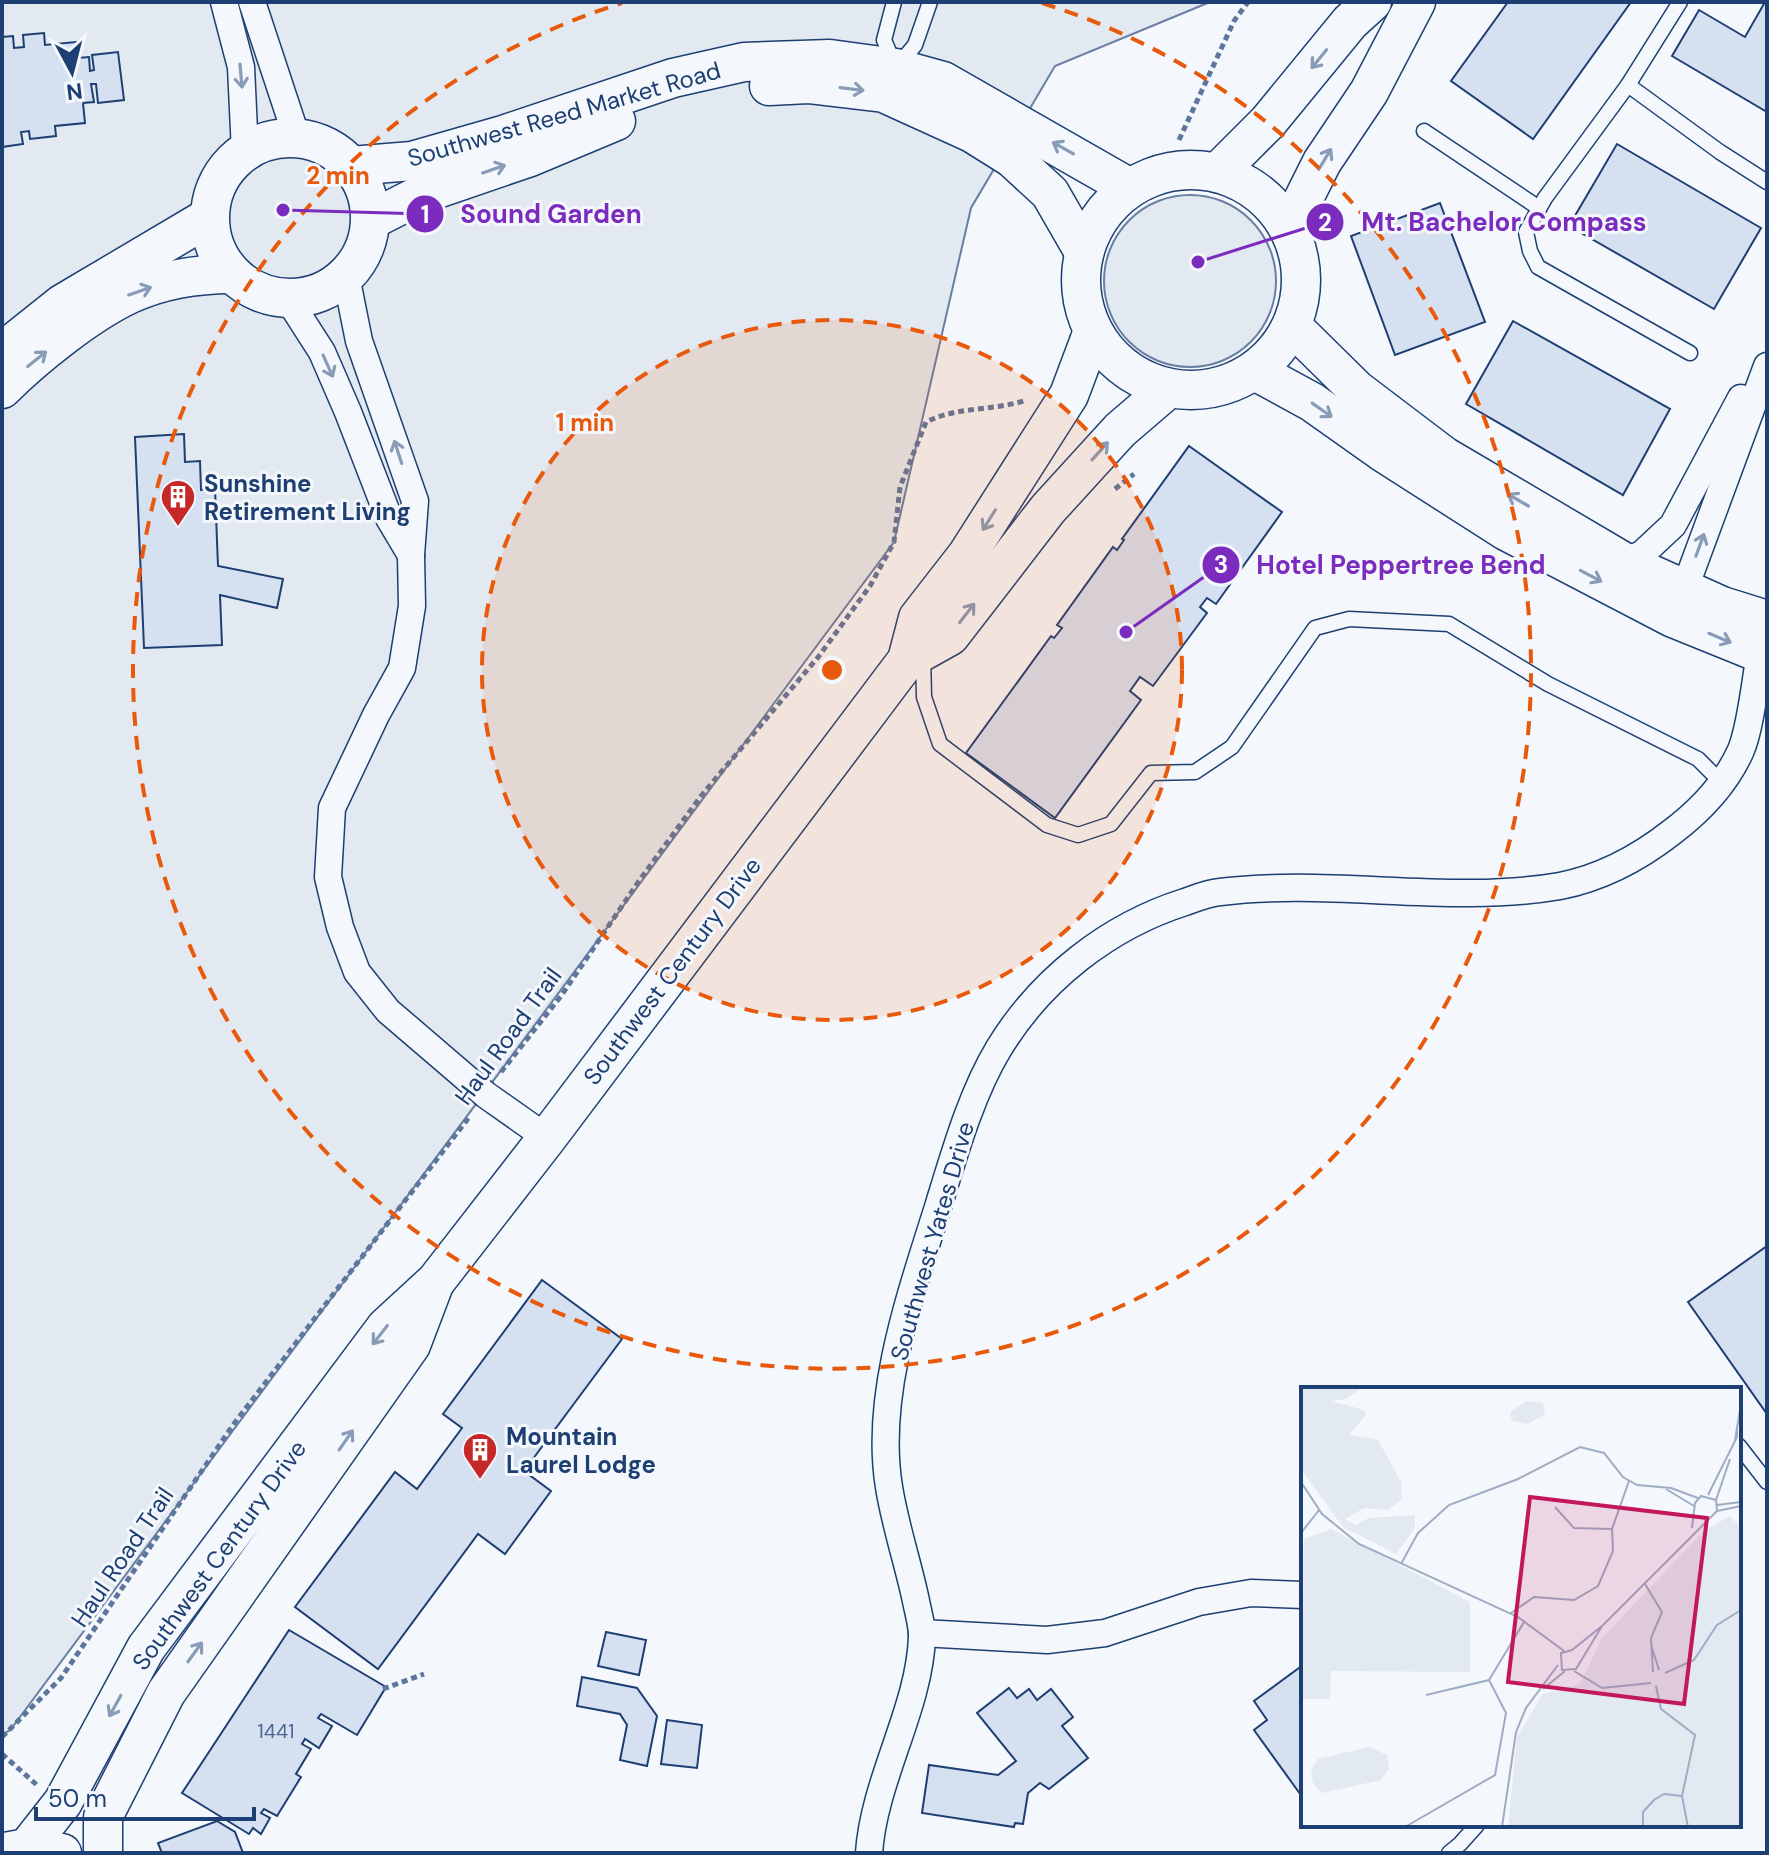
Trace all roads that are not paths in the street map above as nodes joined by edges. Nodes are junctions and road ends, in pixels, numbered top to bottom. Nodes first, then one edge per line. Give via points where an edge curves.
1 (224, 2) edge
2 (252, 2) edge
3 (894, 2) edge
4 (930, 2) edge
5 (1372, 2) edge
6 (1416, 2) edge
7 (1680, 2) edge
8 (896, 68) junction
9 (1628, 85) junction
10 (1424, 131) dead end
11 (297, 138) junction
12 (245, 152) junction
13 (351, 166) junction
14 (1217, 173) junction
15 (1767, 182) edge
16 (1130, 188) junction
17 (1539, 208) junction
18 (209, 217) junction
19 (371, 220) junction
20 (1289, 228) junction
21 (1084, 252) junction
22 (232, 274) junction
23 (346, 276) junction
24 (288, 299) junction
25 (1292, 326) junction
26 (1093, 331) junction
27 (1767, 349) edge
28 (2, 352) edge
29 (1690, 353) dead end
30 (1767, 366) edge
31 (1255, 371) junction
32 (1169, 388) junction
33 (2, 389) edge
34 (411, 555) junction
35 (1624, 562) junction
36 (1679, 603) junction
37 (1765, 643) edge
38 (915, 656) junction
39 (1767, 730) edge
40 (1743, 746) junction
41 (1721, 782) junction
42 (547, 1138) junction
43 (436, 1281) junction
44 (1741, 1449) edge
45 (1767, 1482) edge
46 (1301, 1595) edge
47 (922, 1633) junction
48 (1475, 1827) edge
49 (30, 1851) edge
50 (103, 1853) edge
51 (869, 1853) edge
52 (1449, 1853) edge

1 -> 12 street via 241,67
2 - 11 street
3 - 8 lane via 884,40
4 - 8 lane via 915,45
5 -> 14 main road
20 -> 6 main road
7 - 9 lane
8 - 13 main road, Southwest Reed Market Road via 830,59 744,62 673,78 412,161
16 -> 8 main road, Southwest Reed Market Road via 943,81
9 - 15 lane
9 - 17 lane
10 - 17 lane
11 - 12 main road via 270,140
11 - 13 main road via 318,143
12 - 18 main road via 226,169
13 - 19 main road via 369,200
14 - 16 main road via 1187,170
14 - 20 main road via 1246,184 1271,203
16 - 21 main road via 1094,227
17 - 29 lane via 1526,232 1538,267
18 - 22 main road via 211,238
18 - 28 main road via 62,304
19 -> 21 main road, Southwest Reed Market Road via 422,194 530,157 665,101 722,89 808,84 884,93 972,133 1012,158 1050,193
19 - 23 main road via 368,241
20 - 25 main road via 1301,282
21 - 26 main road via 1083,306
22 - 24 main road via 248,288
33 -> 22 main road via 73,330 130,294 207,274
23 - 24 main road via 309,297
34 -> 23 street via 415,501 359,341
24 -> 34 street via 322,352 389,518
25 - 31 main road via 1277,351
35 -> 25 main road via 1444,456 1357,390
26 - 32 main road via 1112,358 1138,377
26 -> 38 main road, Southwest Century Drive via 1069,395 967,555 918,618
27 - 35 street via 1673,525 1642,554
36 -> 30 street
31 - 32 main road via 1199,391
31 -> 36 main road via 1312,402 1506,531
38 -> 32 main road, Southwest Century Drive via 950,636 1048,509 1120,430
34 - 42 street via 412,606 402,668 332,808 328,877 357,972 388,1011 486,1095
35 - 36 main road
36 - 37 main road via 1722,606
37 - 40 street, Southwest Yates Drive
38 - 41 lane via 940,744 1047,825 1078,835 1111,824 1151,773 1195,772 1232,747 1315,628 1349,619 1449,624 1548,684 1698,759
38 - 42 main road, Southwest Century Drive
39 - 40 street, Southwest Yates Drive
40 - 41 street, Southwest Yates Drive
41 - 47 street, Southwest Yates Drive via 1699,811 1651,848 1610,870 1562,886 1501,892 1216,892 1122,928 1037,996 998,1050 961,1133 902,1330 886,1416 888,1485
42 - 43 main road, Southwest Century Drive
43 -> 49 main road, Southwest Century Drive via 386,1327 146,1648 63,1802
50 -> 43 main road, Southwest Century Drive via 103,1817 166,1693 411,1345
44 - 45 lane
46 - 47 street via 1238,1595 1105,1633 1055,1639
47 - 51 street, Southwest Yates Drive via 913,1688 877,1805
48 - 52 lane

